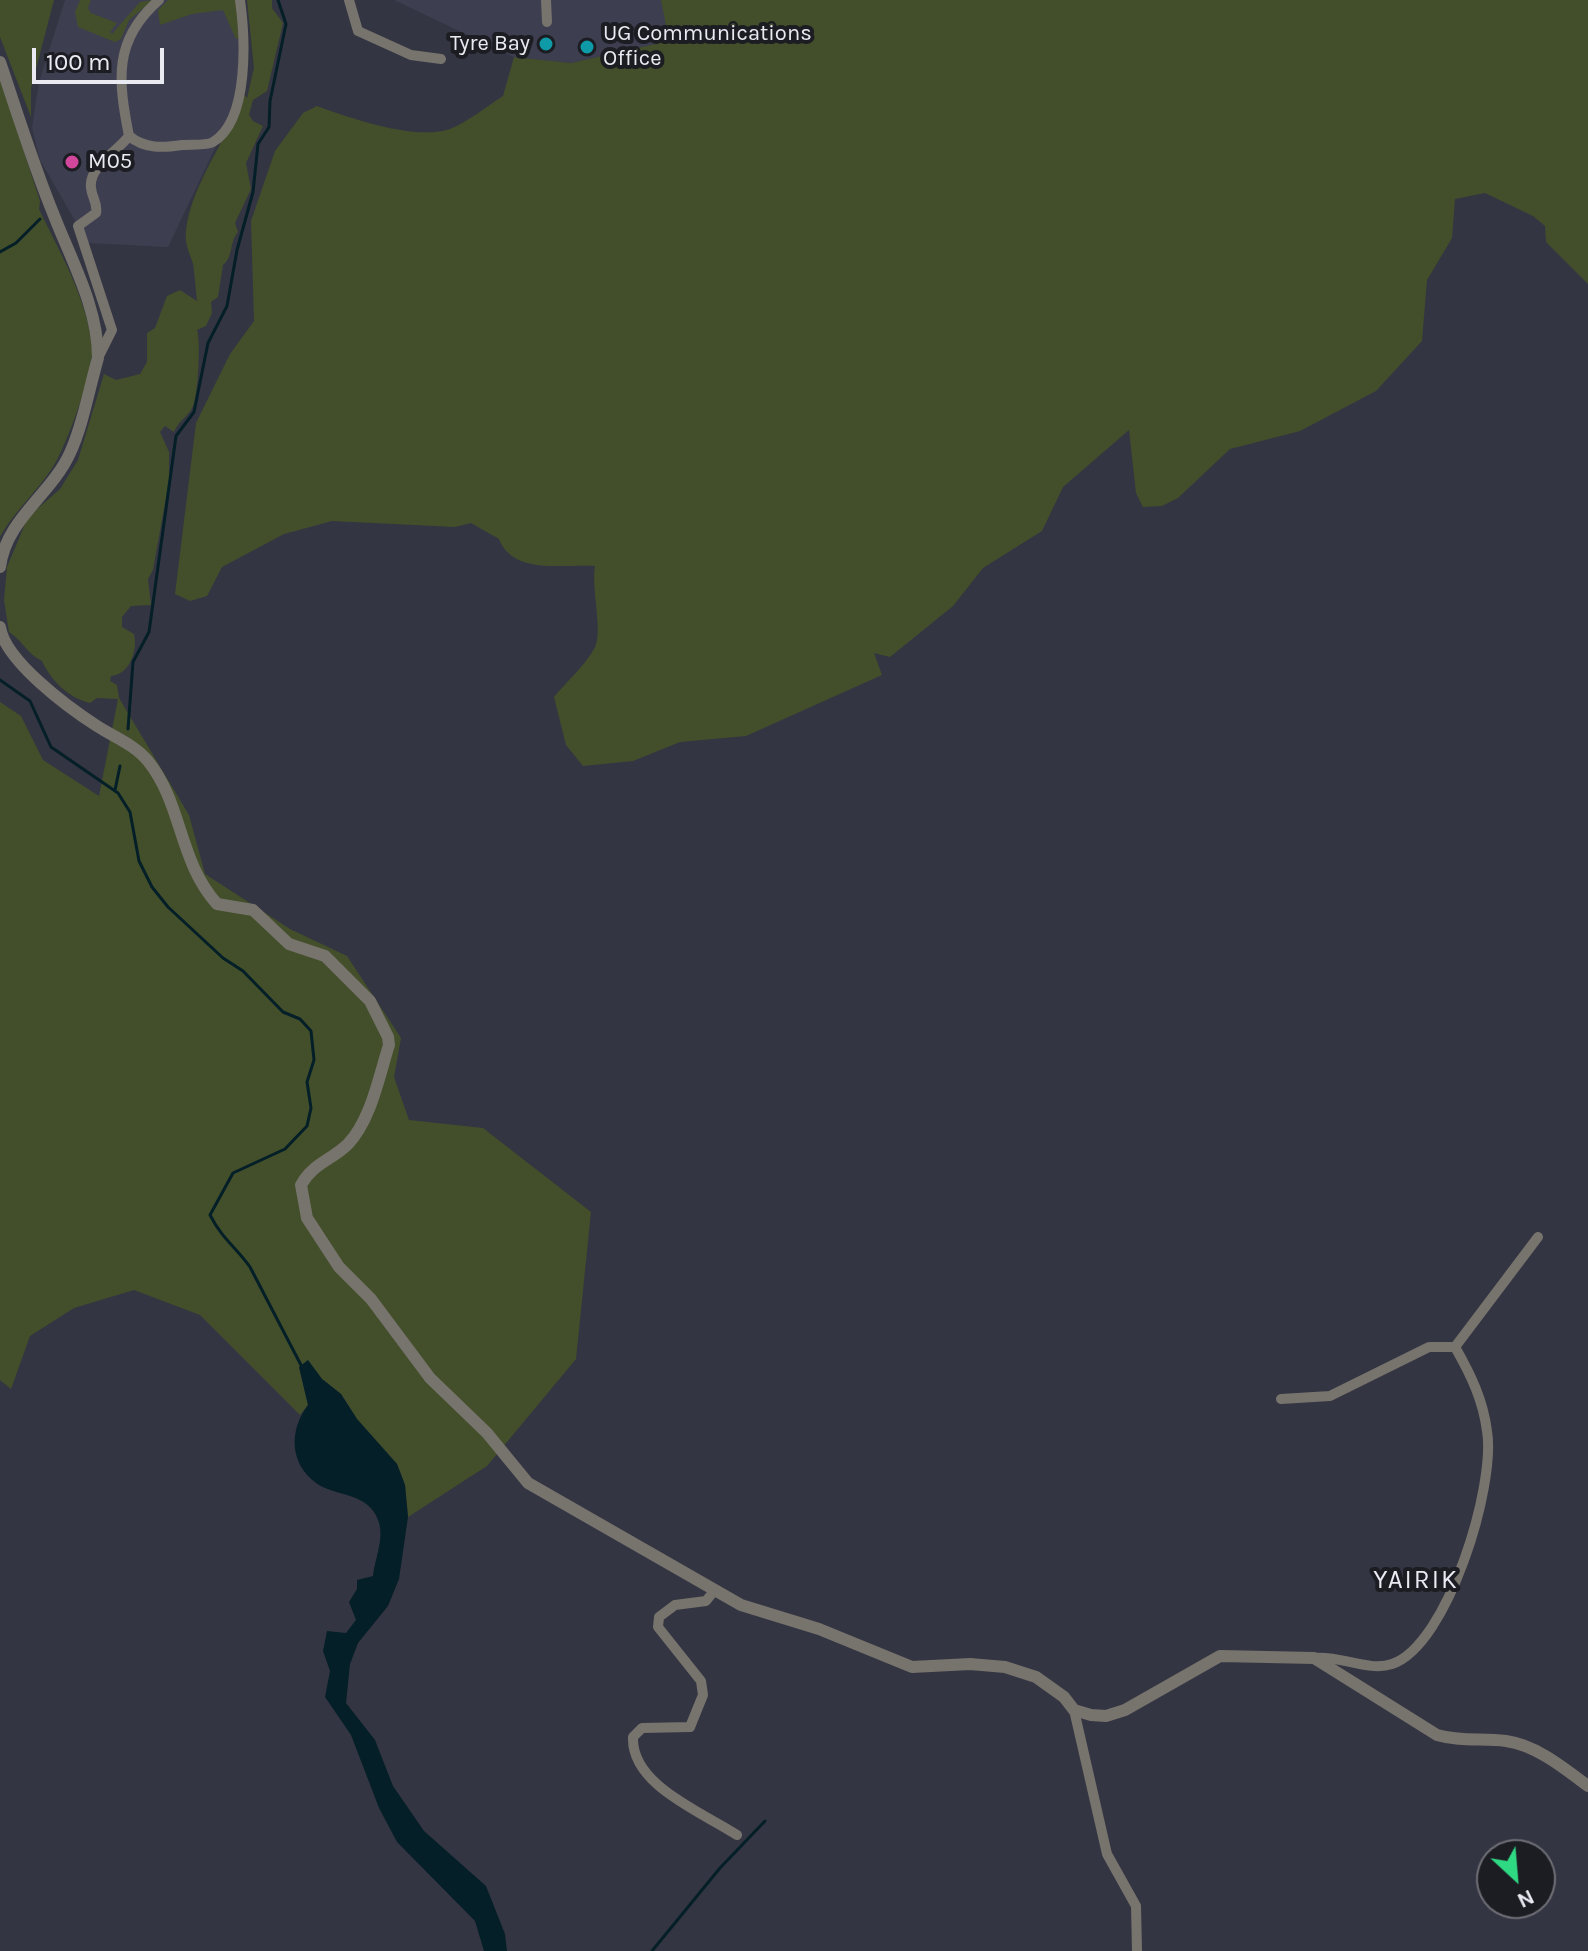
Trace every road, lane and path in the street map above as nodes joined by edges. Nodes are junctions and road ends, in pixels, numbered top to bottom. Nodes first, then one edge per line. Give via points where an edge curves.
1 (159, 0) edge
2 (240, 0) edge
3 (349, 0) edge
4 (546, 0) edge
5 (547, 22) dead end
6 (441, 59) dead end
7 (0, 62) edge
8 (129, 136) junction
9 (98, 358) junction
10 (0, 567) edge
11 (0, 627) edge
12 (1538, 1237) dead end
13 (1455, 1347) junction
14 (1281, 1399) dead end
15 (714, 1591) junction
16 (1314, 1658) junction
17 (1074, 1710) junction
18 (1588, 1786) edge
19 (737, 1835) dead end
20 (1137, 1951) edge

1 - 8 street via 136,20 126,45 121,71
2 - 8 street via 244,72 226,129 210,144 164,148 139,144
3 - 6 street via 358,31 411,55
4 - 5 street
7 - 9 street via 92,315
8 - 9 street via 94,174 90,187 96,213 78,226 112,330
9 - 10 street via 70,453 10,533
11 - 15 street via 15,656 63,701 148,760 178,820 193,873 217,904 253,910 289,944 325,956 370,1001 389,1045 370,1103 350,1142 318,1162 301,1185 307,1218 319,1240 414,1359 528,1483
12 - 13 street
13 - 14 street via 1429,1347 1330,1396
13 - 16 street via 1477,1386 1489,1453 1466,1558 1444,1609 1429,1633 1395,1663 1378,1667 1332,1656
15 - 17 street via 912,1667 970,1664 1015,1671 1051,1686
15 - 19 street via 706,1601 675,1605 659,1617 658,1627 701,1681 703,1695 690,1727 642,1728 633,1737 633,1752 640,1769 678,1803
16 - 17 street via 1220,1656 1125,1710 1106,1716
16 - 18 street via 1437,1735 1522,1745
17 - 20 street via 1107,1854 1136,1906

